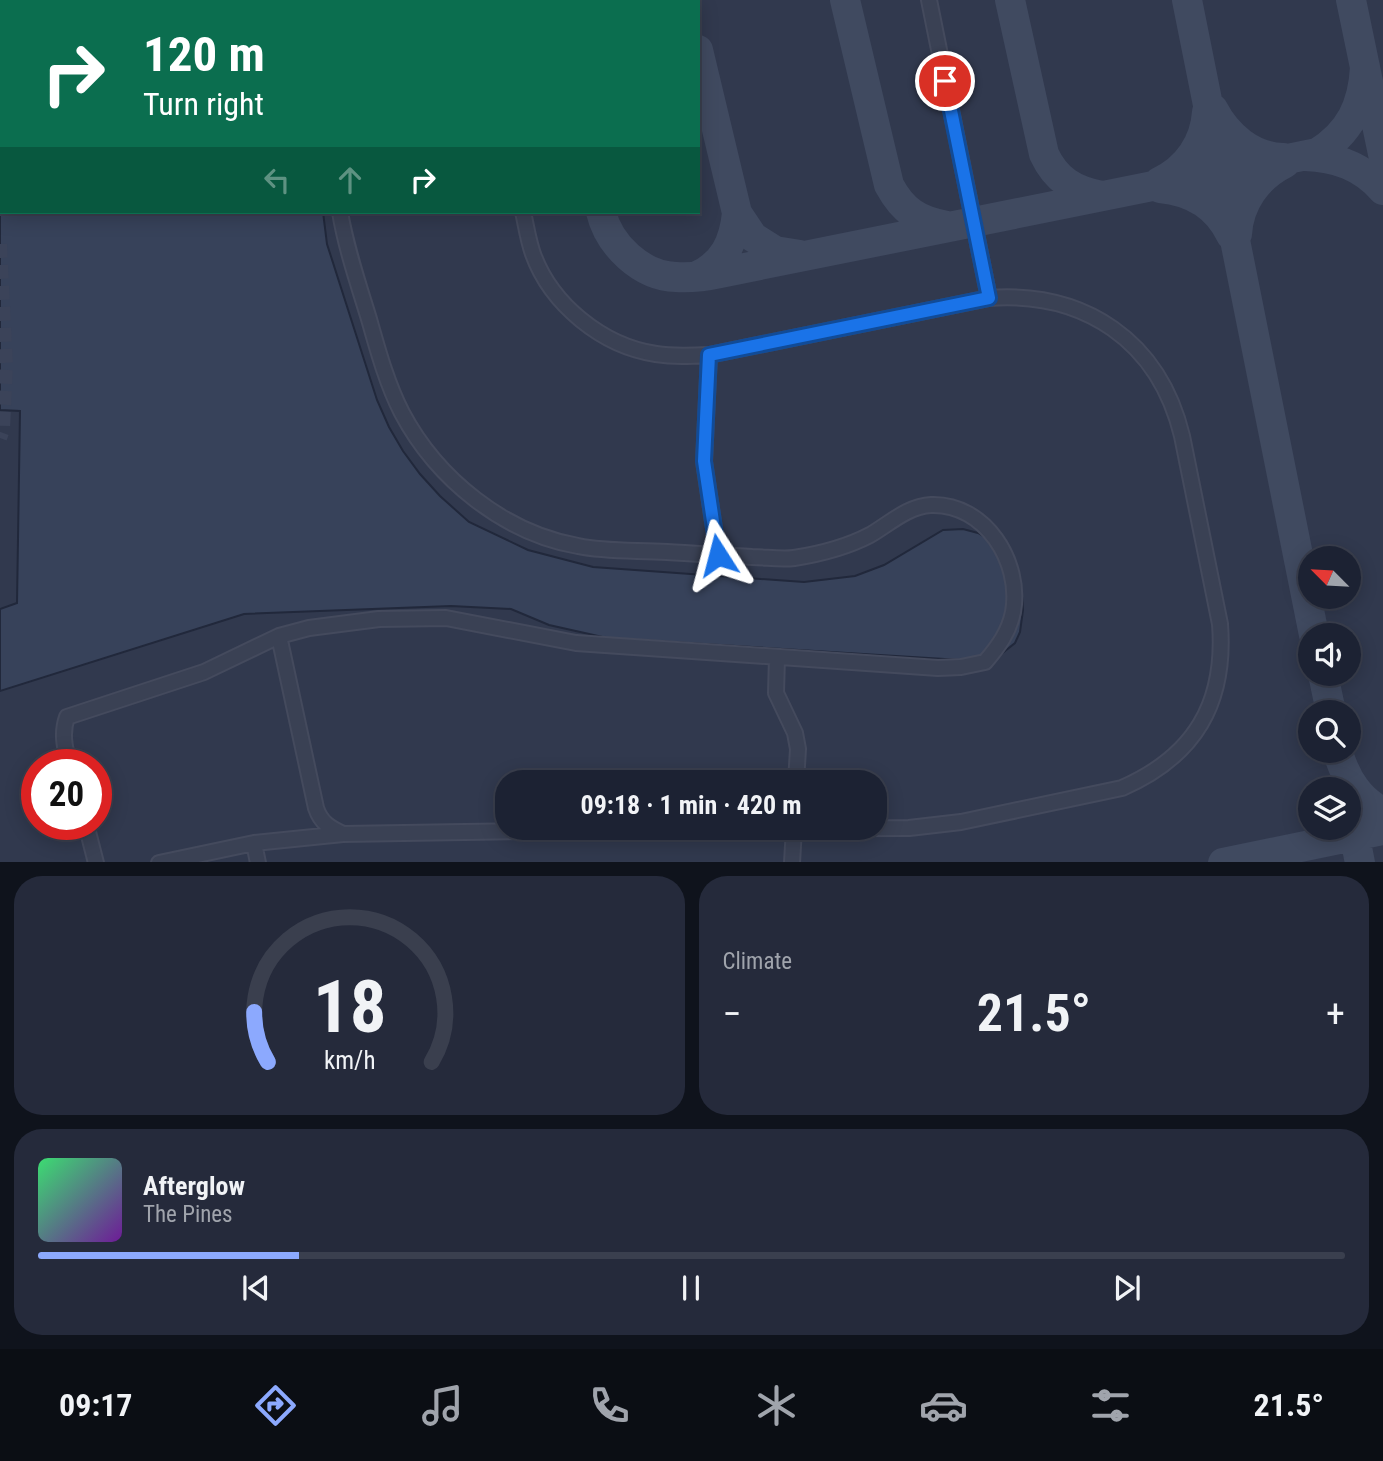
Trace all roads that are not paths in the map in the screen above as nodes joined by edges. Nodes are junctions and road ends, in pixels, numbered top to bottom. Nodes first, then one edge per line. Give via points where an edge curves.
1 (929, 0) edge
2 (340, 214) edge
3 (523, 214) edge
4 (989, 298) junction
5 (709, 355) junction
6 (718, 555) junction
7 (279, 636) junction
8 (777, 657) junction
9 (65, 749) edge
10 (797, 770) edge
11 (316, 808) junction
12 (887, 828) edge
13 (495, 832) edge
14 (343, 834) junction
15 (296, 838) junction
16 (90, 840) edge
17 (793, 840) edge
18 (254, 844) junction
19 (96, 862) edge
20 (164, 862) edge
21 (258, 862) edge
22 (792, 862) edge

1 - 4 lane
2 - 6 lane via 345,244 390,386 433,461 507,521 539,535 578,547
3 - 5 lane via 539,267 562,302 584,322 629,347 653,354
4 - 5 lane
4 - 12 lane via 1042,299 1092,315 1132,343 1158,376 1182,436 1220,624 1221,666 1203,722 1180,752 1160,769 1122,788 961,822
5 - 6 lane via 704,461
6 - 8 lane via 791,559 827,551 868,536 915,508 931,505 969,513 998,542 1011,569 1013,612 1007,632 985,662 938,668
7 - 8 lane via 379,619 446,618 576,643
7 - 9 lane via 204,672 67,717
7 - 11 lane
8 - 10 lane via 776,693 795,733
11 - 14 lane via 322,821
11 - 15 lane via 310,826
13 - 14 lane
14 - 15 lane
15 - 18 lane
16 - 19 lane
17 - 22 lane
18 - 20 lane
18 - 21 lane

